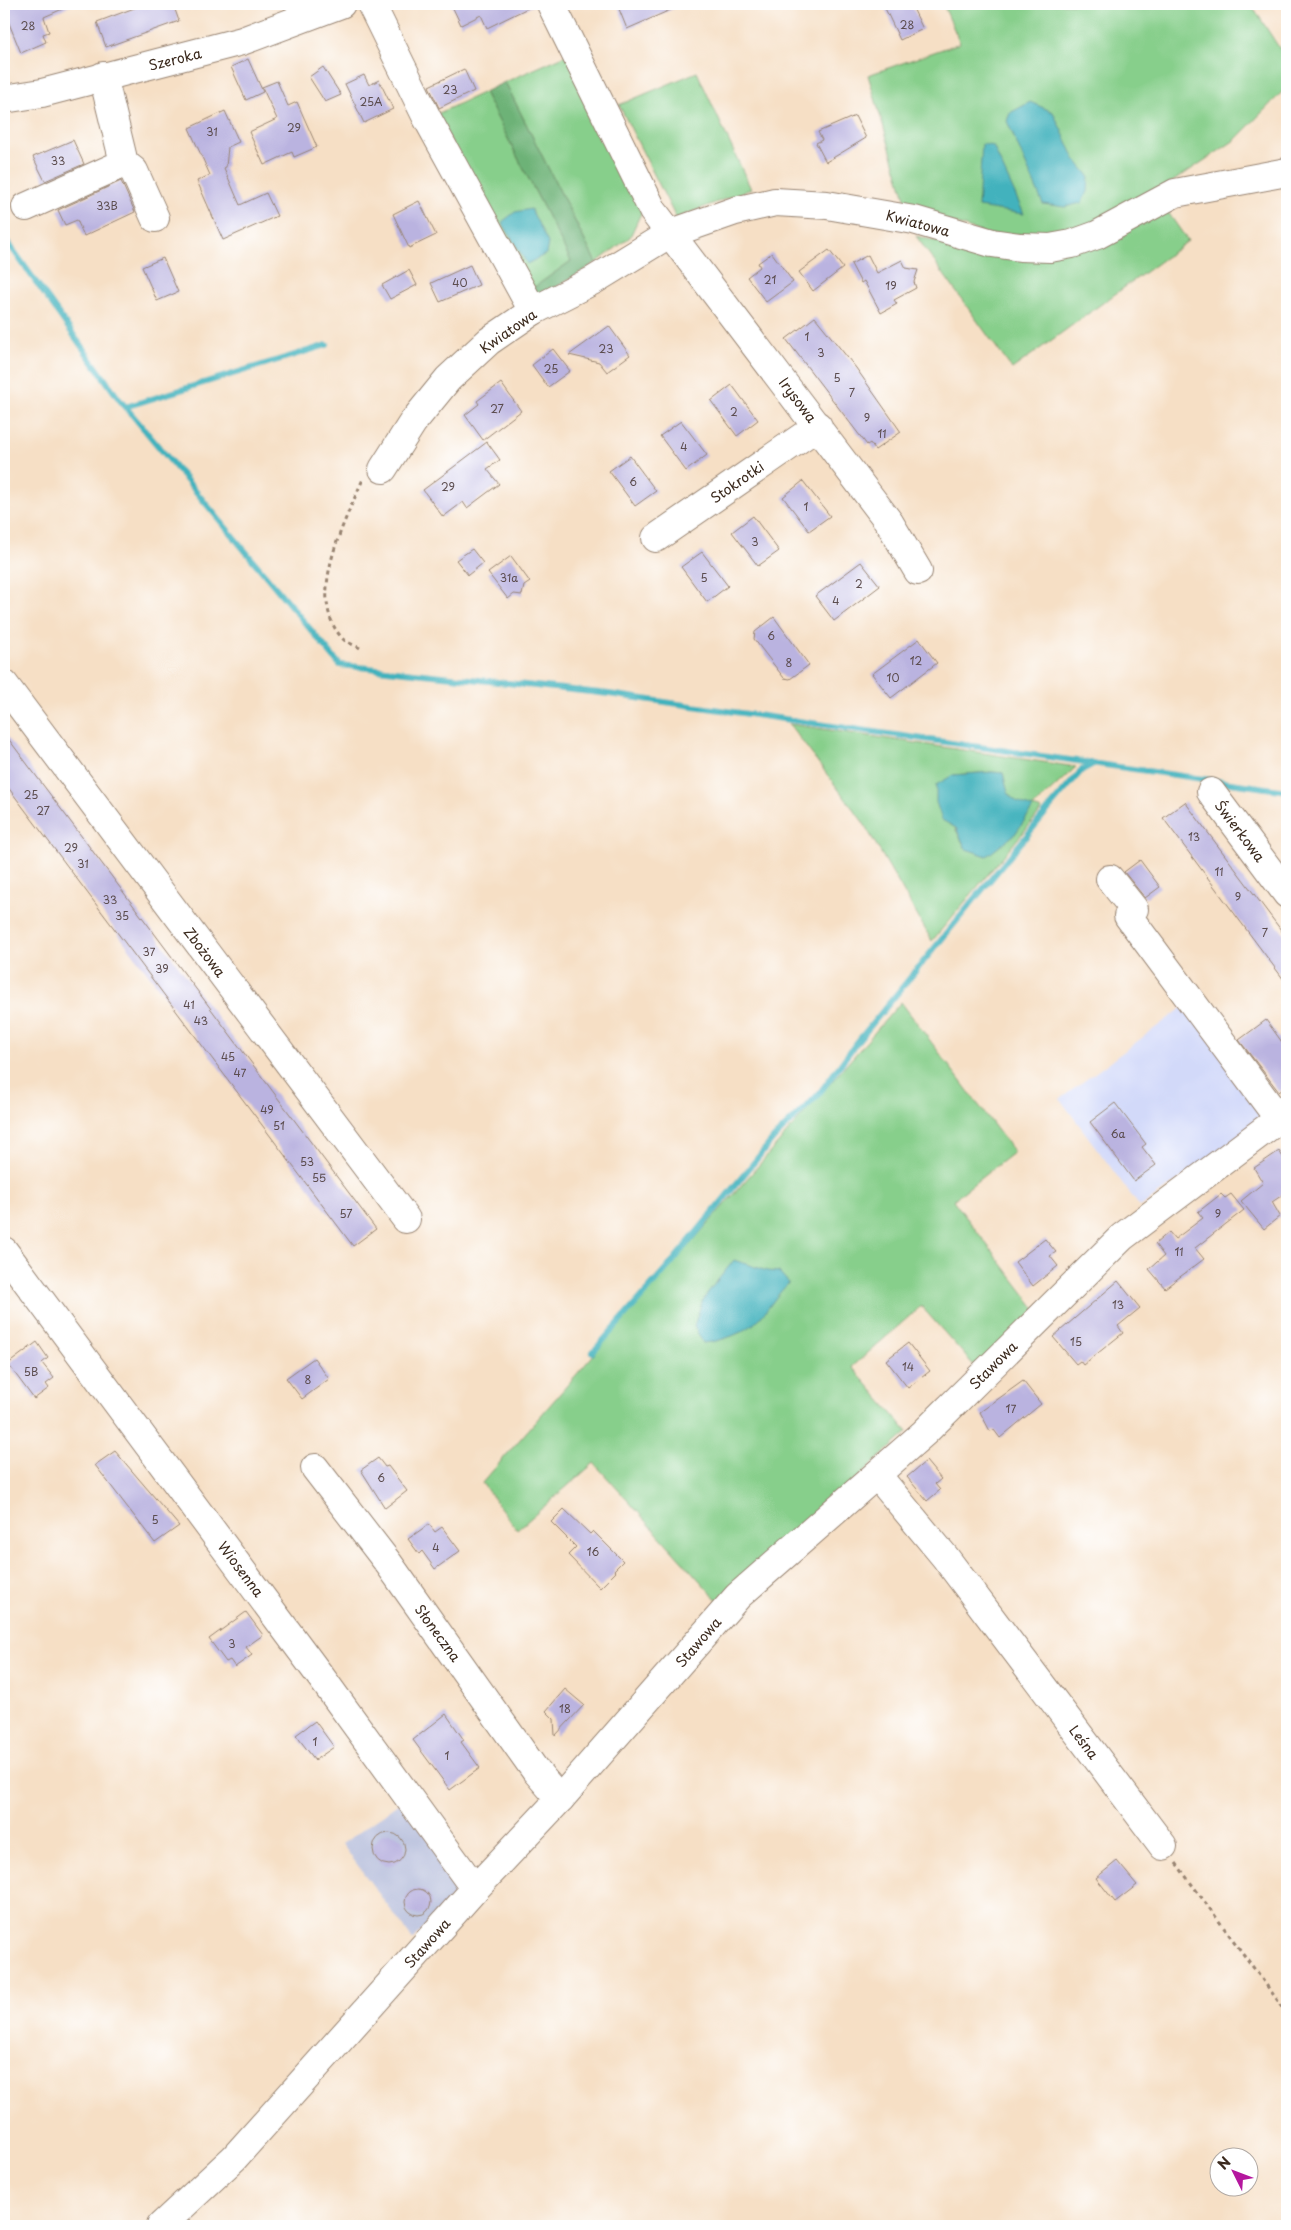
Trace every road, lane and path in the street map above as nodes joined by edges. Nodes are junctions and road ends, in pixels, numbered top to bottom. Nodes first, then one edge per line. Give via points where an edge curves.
1 (341, 4) edge
2 (371, 4) edge
3 (551, 4) edge
4 (104, 76) junction
5 (4, 99) edge
6 (124, 163) junction
7 (1287, 172) edge
8 (26, 207) dead end
9 (155, 218) dead end
10 (669, 234) junction
11 (533, 311) junction
12 (818, 426) junction
13 (383, 469) joint
14 (656, 538) dead end
15 (918, 571) dead end
16 (360, 648) dead end
17 (4, 684) edge
18 (1211, 792) dead end
19 (1110, 879) dead end
20 (1287, 894) edge
21 (1283, 1116) edge
22 (406, 1220) dead end
23 (4, 1251) edge
24 (315, 1468) dead end
25 (877, 1475) junction
26 (560, 1799) junction
27 (1163, 1846) joint
28 (475, 1890) junction
29 (1287, 2013) edge
30 (161, 2226) edge

1 - 4 street, Szeroka via 242,41
2 - 11 street via 426,118
3 - 10 street via 653,211
4 - 5 street, Szeroka via 42,93
4 - 6 street
6 - 8 street
6 - 9 street via 134,171
7 - 10 street, Kwiatowa via 1175,193 1097,235 1050,248 992,243 877,213 827,205 774,202 735,211
10 - 11 street, Kwiatowa via 594,280
10 - 12 street, Irysowa
11 - 13 street, Kwiatowa via 489,341 448,379 413,422
12 - 14 street, Stokrotki
12 - 15 street, Irysowa via 888,522
13 - 16 path via 364,478 333,550 327,576 328,603 334,626 344,640
17 - 22 street, Zbożowa
18 - 20 street, Świerkowa
19 - 21 street via 1134,909 1128,916
21 - 25 street, Stawowa via 1122,1237 924,1433
23 - 28 street, Wiosenna
24 - 26 street, Słoneczna via 389,1564 535,1770
25 - 26 street, Stawowa via 738,1596
25 - 27 street, Leśna via 945,1557
26 - 28 street, Stawowa
27 - 29 path
28 - 30 street, Stawowa via 234,2158

